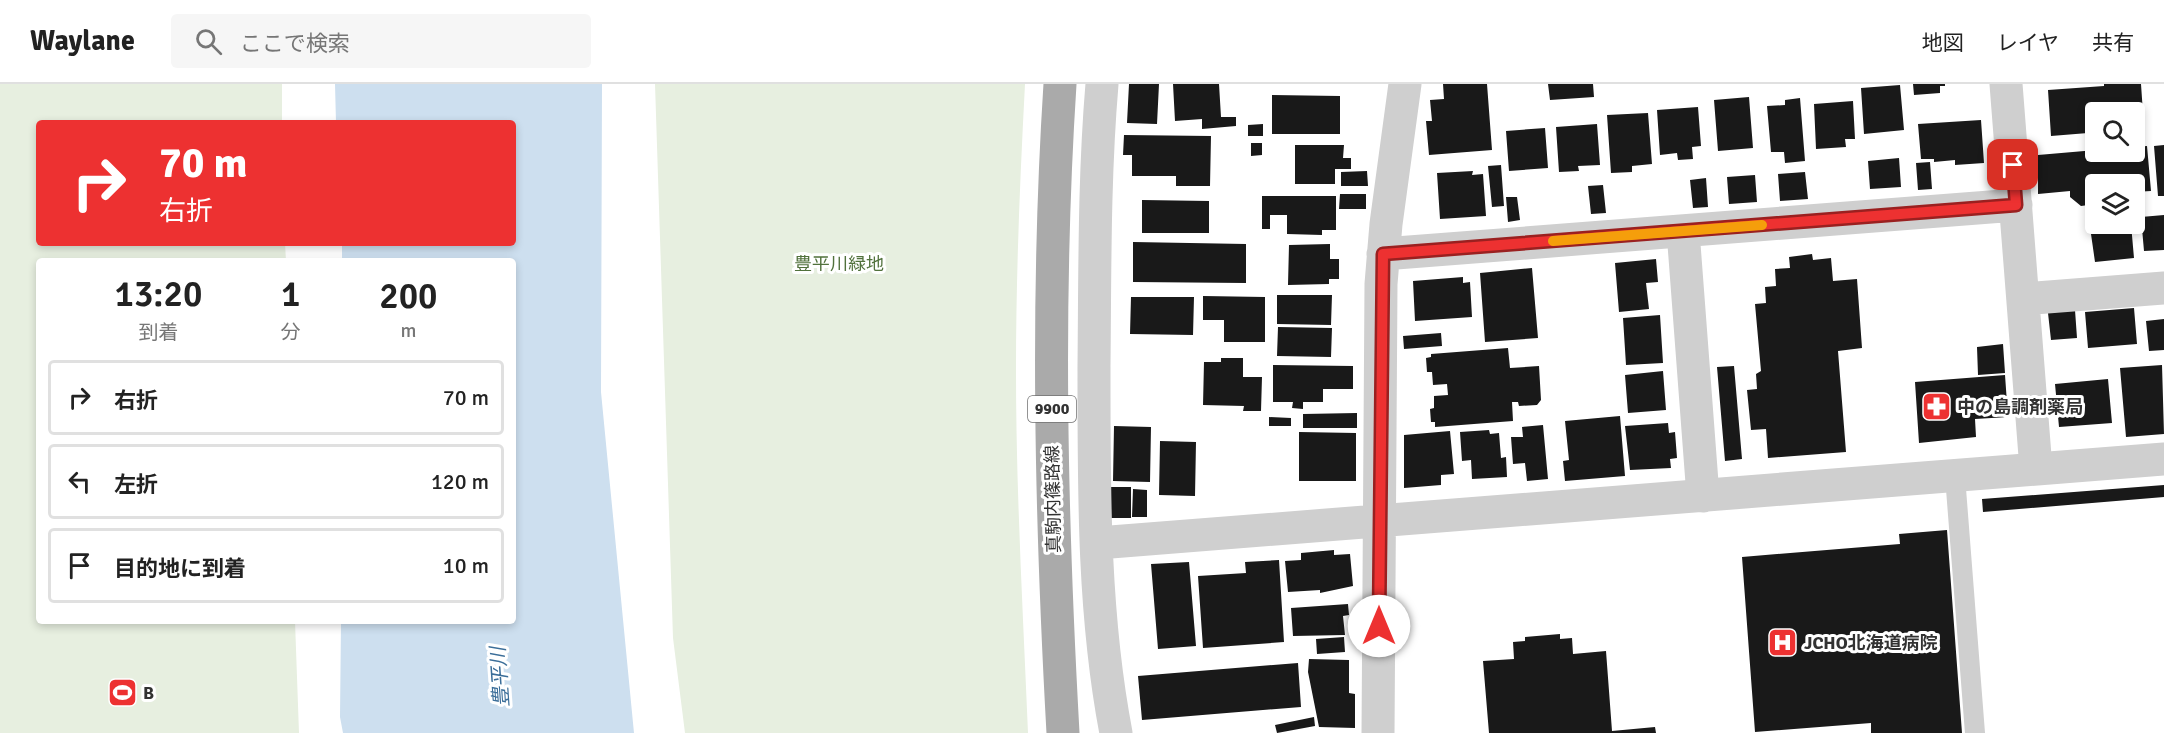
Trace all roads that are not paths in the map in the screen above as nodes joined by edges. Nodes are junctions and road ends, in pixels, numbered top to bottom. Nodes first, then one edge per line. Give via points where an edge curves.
1 (1060, 84) edge
2 (1102, 84) edge
3 (1405, 84) edge
4 (2006, 84) edge
5 (2016, 205) junction
6 (1683, 231) junction
7 (1383, 254) junction
8 (2164, 288) edge
9 (2023, 298) junction
10 (2164, 459) edge
11 (2036, 469) junction
12 (1954, 476) junction
13 (1703, 496) junction
14 (1380, 522) junction
15 (1098, 543) junction
16 (1064, 733) edge
17 (1116, 733) edge
18 (1378, 733) edge
19 (1975, 733) edge

1 - 16 main road, 真駒内篠路線 / 9900 via 1052,383 1054,541
2 - 15 street via 1096,160 1094,484
3 - 7 street
4 - 5 street
5 - 6 street
5 - 9 street
6 - 7 street
6 - 13 street
7 - 14 street
8 - 9 street
9 - 11 street
10 - 11 street
11 - 12 street
12 - 13 street
12 - 19 lane
13 - 14 street
14 - 15 street
14 - 18 street
15 - 17 street via 1102,643

